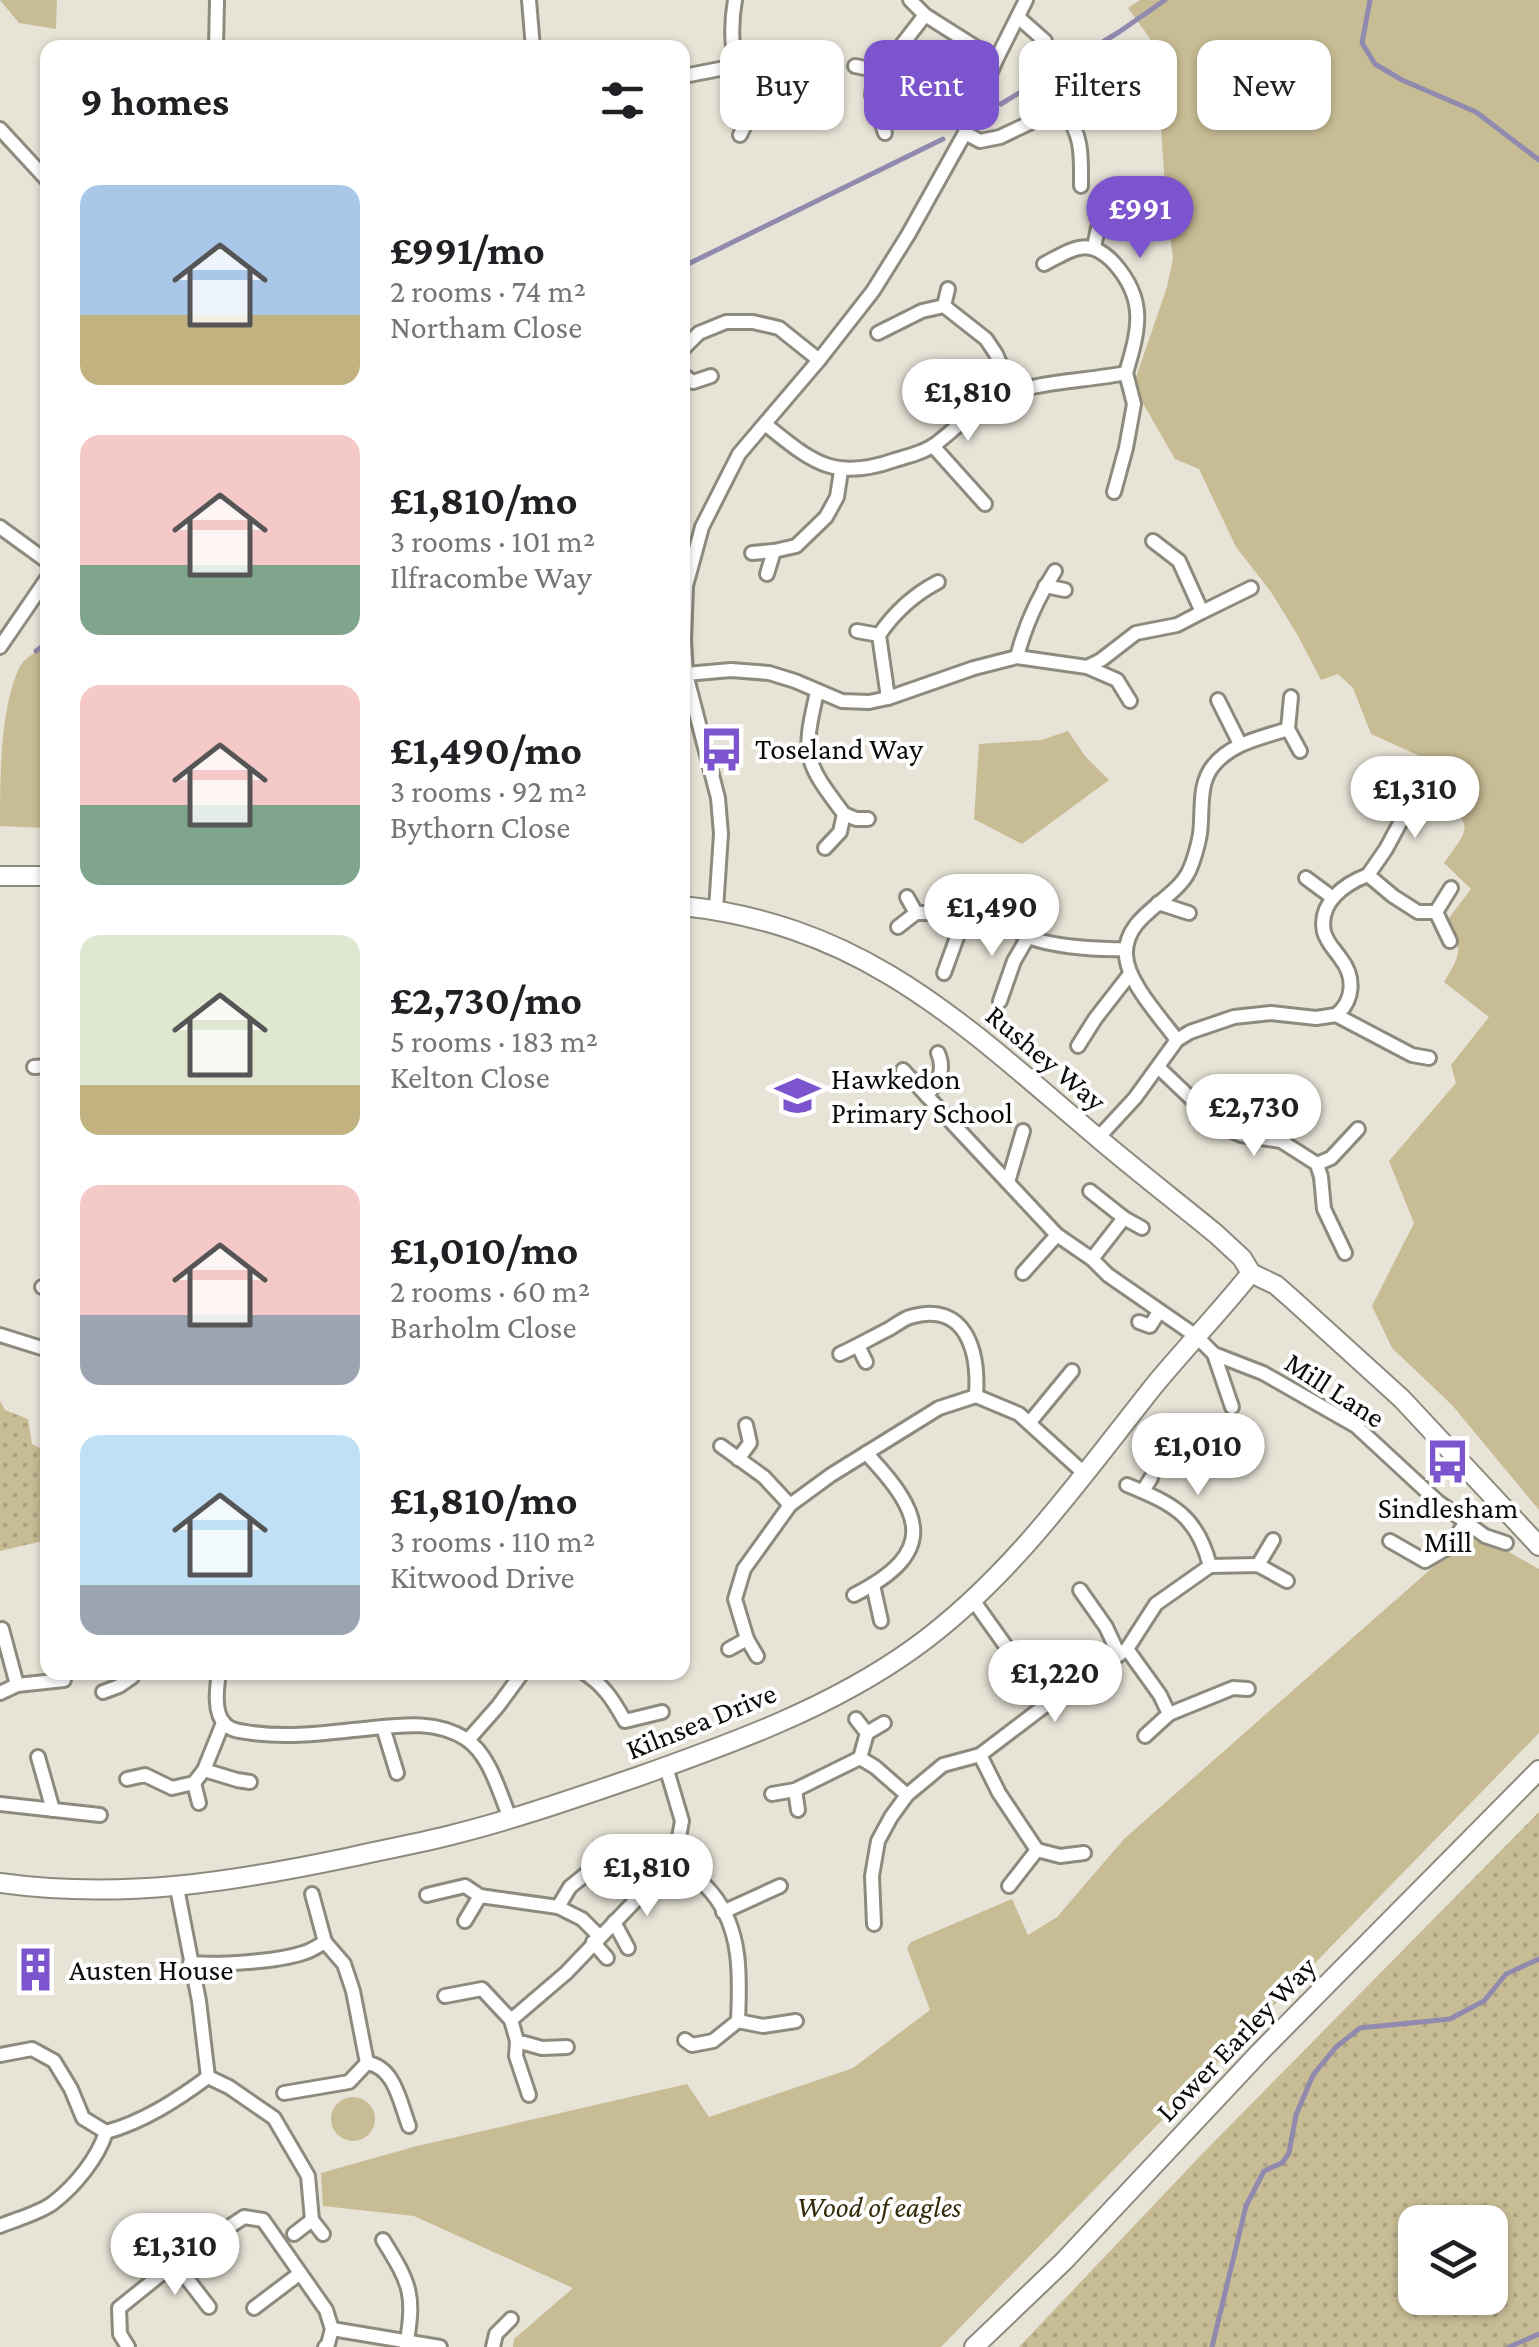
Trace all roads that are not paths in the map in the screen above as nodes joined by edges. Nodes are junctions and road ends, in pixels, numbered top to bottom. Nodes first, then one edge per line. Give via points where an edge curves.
1 (218, 0) edge
2 (529, 0) edge
3 (735, 0) edge
4 (910, 0) edge
5 (1026, 0) edge
6 (924, 14) junction
7 (1018, 17) junction
8 (216, 40) edge
9 (532, 40) edge
10 (733, 40) edge
11 (905, 40) edge
12 (965, 40) edge
13 (1045, 40) dead end
14 (999, 54) edge
15 (855, 66) dead end
16 (864, 68) edge
17 (720, 69) edge
18 (690, 75) edge
19 (1019, 128) edge
20 (0, 129) edge
21 (743, 130) edge
22 (884, 130) edge
23 (965, 130) edge
24 (1076, 130) edge
25 (885, 133) dead end
26 (964, 133) junction
27 (740, 135) dead end
28 (40, 172) edge
29 (1082, 186) dead end
30 (1098, 228) dead end
31 (1094, 247) junction
32 (1044, 264) dead end
33 (948, 289) dead end
34 (944, 306) junction
35 (878, 332) dead end
36 (690, 342) edge
37 (819, 360) junction
38 (1126, 373) junction
39 (710, 376) dead end
40 (690, 380) edge
41 (1012, 393) junction
42 (764, 424) junction
43 (933, 446) junction
44 (841, 470) junction
45 (1114, 492) dead end
46 (984, 504) dead end
47 (0, 527) edge
48 (1153, 541) dead end
49 (752, 552) dead end
50 (774, 552) junction
51 (40, 556) edge
52 (690, 566) edge
53 (1055, 571) dead end
54 (767, 574) dead end
55 (938, 582) dead end
56 (1046, 586) junction
57 (1251, 588) dead end
58 (40, 589) edge
59 (1065, 590) dead end
60 (1202, 612) junction
61 (857, 631) dead end
62 (879, 635) junction
63 (0, 647) edge
64 (1017, 657) junction
65 (1087, 667) junction
66 (690, 674) edge
67 (690, 690) edge
68 (817, 692) junction
69 (888, 698) junction
70 (1291, 698) dead end
71 (1218, 700) dead end
72 (1130, 701) dead end
73 (1288, 729) junction
74 (1240, 744) junction
75 (1300, 750) dead end
76 (1421, 784) dead end
77 (844, 814) junction
78 (868, 820) dead end
79 (825, 848) dead end
80 (1368, 875) junction
81 (0, 876) edge
82 (40, 876) edge
83 (1306, 878) dead end
84 (1451, 888) dead end
85 (965, 892) dead end
86 (1038, 892) dead end
87 (907, 897) dead end
88 (1332, 898) junction
89 (1158, 902) junction
90 (690, 907) edge
91 (716, 909) junction
92 (1436, 912) junction
93 (916, 913) junction
94 (1189, 913) dead end
95 (965, 916) junction
96 (1007, 918) junction
97 (898, 926) dead end
98 (1028, 937) junction
99 (1450, 941) dead end
100 (1126, 949) junction
101 (944, 972) dead end
102 (1130, 974) junction
103 (1000, 1001) dead end
104 (1336, 1015) junction
105 (1176, 1040) junction
106 (1078, 1046) dead end
107 (938, 1054) dead end
108 (1430, 1058) dead end
109 (1158, 1067) junction
110 (904, 1070) dead end
111 (927, 1096) junction
112 (1358, 1129) dead end
113 (1023, 1131) dead end
114 (1098, 1138) junction
115 (1316, 1164) junction
116 (1008, 1182) junction
117 (1090, 1192) dead end
118 (1124, 1218) junction
119 (1142, 1228) dead end
120 (1058, 1236) junction
121 (1344, 1254) dead end
122 (1092, 1258) junction
123 (1023, 1273) dead end
124 (1252, 1273) junction
125 (1159, 1312) junction
126 (1139, 1322) dead end
127 (0, 1334) edge
128 (1196, 1336) junction
129 (858, 1346) junction
130 (40, 1347) edge
131 (840, 1354) dead end
132 (1214, 1354) junction
133 (866, 1362) dead end
134 (1072, 1370) dead end
135 (976, 1396) junction
136 (1232, 1407) dead end
137 (1030, 1422) junction
138 (746, 1425) dead end
139 (720, 1446) dead end
140 (866, 1452) junction
141 (738, 1459) junction
142 (1085, 1474) junction
143 (1151, 1478) dead end
144 (1127, 1485) dead end
145 (1143, 1491) junction
146 (790, 1505) junction
147 (1466, 1522) junction
148 (1273, 1540) dead end
149 (1390, 1541) dead end
150 (1506, 1543) dead end
151 (1539, 1546) edge
152 (1258, 1564) junction
153 (1210, 1566) junction
154 (1287, 1581) dead end
155 (873, 1585) junction
156 (1080, 1590) dead end
157 (854, 1595) dead end
158 (973, 1600) junction
159 (882, 1621) dead end
160 (2, 1629) edge
161 (747, 1639) junction
162 (729, 1649) dead end
163 (1123, 1652) junction
164 (757, 1656) dead end
165 (64, 1680) dead end
166 (127, 1680) edge
167 (218, 1680) edge
168 (517, 1680) edge
169 (596, 1680) edge
170 (17, 1685) junction
171 (1248, 1689) dead end
172 (0, 1692) edge
173 (103, 1692) dead end
174 (1047, 1704) junction
175 (662, 1712) dead end
176 (1169, 1714) junction
177 (856, 1720) dead end
178 (625, 1721) junction
179 (223, 1723) junction
180 (884, 1723) dead end
181 (383, 1727) junction
182 (611, 1729) dead end
183 (867, 1733) junction
184 (1144, 1736) dead end
185 (468, 1740) junction
186 (980, 1755) junction
187 (38, 1757) dead end
188 (860, 1758) junction
189 (666, 1767) junction
190 (204, 1770) junction
191 (1539, 1770) edge
192 (397, 1773) dead end
193 (127, 1779) dead end
194 (250, 1782) dead end
195 (194, 1783) junction
196 (794, 1790) junction
197 (772, 1794) dead end
198 (907, 1796) junction
199 (198, 1803) dead end
200 (0, 1804) edge
201 (53, 1810) junction
202 (798, 1810) dead end
203 (100, 1815) dead end
204 (510, 1818) junction
205 (1037, 1850) junction
206 (676, 1853) junction
207 (1084, 1853) dead end
208 (591, 1870) dead end
209 (0, 1883) edge
210 (780, 1886) dead end
211 (1009, 1886) dead end
212 (177, 1888) junction
213 (312, 1894) dead end
214 (427, 1895) dead end
215 (480, 1896) junction
216 (558, 1906) junction
217 (723, 1912) junction
218 (465, 1920) dead end
219 (614, 1922) junction
220 (874, 1924) dead end
221 (596, 1939) junction
222 (325, 1942) junction
223 (628, 1948) dead end
224 (608, 1958) dead end
225 (190, 1963) junction
226 (445, 1996) dead end
227 (511, 2020) junction
228 (738, 2020) junction
229 (796, 2021) dead end
230 (685, 2040) dead end
231 (517, 2041) junction
232 (567, 2047) dead end
233 (0, 2055) edge
234 (367, 2063) junction
235 (208, 2077) junction
236 (284, 2092) dead end
237 (530, 2094) dead end
238 (409, 2126) dead end
239 (106, 2132) junction
240 (312, 2220) junction
241 (2, 2233) edge
242 (294, 2234) dead end
243 (323, 2234) dead end
244 (383, 2240) dead end
245 (175, 2263) junction
246 (299, 2274) junction
247 (209, 2307) dead end
248 (254, 2308) dead end
249 (511, 2319) dead end
250 (332, 2329) junction
251 (407, 2344) edge
252 (128, 2347) edge
253 (325, 2347) edge
254 (440, 2347) edge
255 (493, 2347) edge
256 (974, 2347) edge

1 - 8 street
2 - 9 street
3 - 10 street
4 - 6 street
5 - 7 street
6 - 11 street
6 - 12 street
7 - 13 street
7 - 14 street
15 - 16 street
17 - 18 street
19 - 26 street via 980,141
20 - 28 street
21 - 27 street
22 - 25 street
23 - 26 street
24 - 29 street
26 - 37 street via 874,291
30 - 31 street
31 - 32 street via 1073,248
31 - 38 street via 1135,293 1138,327
33 - 34 street
34 - 35 street
34 - 41 street via 986,340
36 - 37 street via 726,322 753,322 778,328
37 - 42 street
38 - 41 street
38 - 45 street via 1134,404
39 - 40 street
41 - 43 street
42 - 44 street via 805,456
42 - 52 street via 739,454
43 - 44 street via 881,465
43 - 46 street
44 - 50 street via 826,517 796,546
47 - 51 street
48 - 60 street via 1179,561
49 - 50 street
50 - 54 street
53 - 56 street
55 - 62 street via 892,616
56 - 59 street
56 - 64 street
57 - 60 street
58 - 63 street
60 - 65 street via 1177,626 1136,634
61 - 62 street
62 - 69 street
64 - 65 street
64 - 69 street
65 - 72 street via 1117,680
66 - 68 street via 769,673
67 - 91 street via 718,798
68 - 69 street via 842,701
68 - 77 street via 807,745 812,770
70 - 73 street
71 - 74 street
73 - 74 street
73 - 75 street
74 - 89 street via 1210,769 1189,870
76 - 80 street
77 - 78 street
77 - 79 street via 840,832
80 - 88 street
80 - 92 street via 1418,912
81 - 82 street
83 - 88 street
84 - 92 street
85 - 95 street
86 - 96 street via 1014,886
87 - 93 street
88 - 104 street via 1324,932 1346,965 1350,992
89 - 94 street
89 - 100 street via 1139,921
90 - 91 street, Rushey Way
91 - 114 street, Rushey Way via 801,931 878,966 947,1012
92 - 99 street
93 - 95 street
93 - 97 street
95 - 96 street
95 - 101 street
96 - 98 street
98 - 100 street
98 - 103 street
100 - 102 street
102 - 105 street
102 - 106 street
104 - 105 street via 1253,1014
104 - 108 street
105 - 109 street
107 - 111 street via 942,1075
109 - 114 street
109 - 115 street via 1218,1125 1281,1141
110 - 111 street, Mill Lane
111 - 116 street, Mill Lane
112 - 115 street
113 - 116 street
114 - 124 street, Rushey Way via 1216,1234
115 - 121 street via 1324,1209
116 - 120 street, Mill Lane
117 - 118 street
118 - 119 street
118 - 122 street
120 - 122 street, Mill Lane
120 - 123 street
122 - 125 street, Mill Lane
124 - 128 street, Kilnsea Drive
124 - 151 street, Rushey Way via 1276,1286 1402,1400
125 - 126 street via 1150,1326
125 - 128 street, Mill Lane
127 - 130 street
128 - 132 street, Mill Lane
128 - 142 street, Kilnsea Drive
129 - 131 street
129 - 133 street
129 - 135 street via 910,1317 949,1319 972,1345
132 - 136 street, Mill Lane
132 - 147 street, Mill Lane via 1356,1426
134 - 137 street
135 - 137 street
135 - 140 street via 940,1408
137 - 142 street
138 - 141 street via 750,1442
139 - 141 street
140 - 146 street
140 - 155 street via 902,1495 914,1531 896,1569
141 - 146 street
142 - 158 street, Kilnsea Drive
143 - 145 street
144 - 145 street
145 - 153 street via 1188,1517
146 - 161 street via 744,1569 735,1599
147 - 149 street via 1449,1547 1425,1561
147 - 150 street, Mill Lane
148 - 152 street
152 - 153 street
152 - 154 street
153 - 163 street via 1156,1604
155 - 157 street
155 - 159 street
156 - 163 street
158 - 174 street
158 - 189 street, Kilnsea Drive via 852,1686
160 - 170 street
161 - 162 street
161 - 164 street
163 - 174 street
163 - 176 street
165 - 170 street
166 - 173 street
167 - 179 street
168 - 185 street
169 - 178 street
170 - 172 street
171 - 176 street via 1233,1688
174 - 186 street
175 - 178 street
176 - 184 street
177 - 183 street
178 - 182 street
179 - 181 street via 268,1736
179 - 190 street
180 - 183 street
181 - 185 street via 418,1724
181 - 192 street
183 - 188 street
185 - 204 street via 481,1752
186 - 198 street via 944,1766
186 - 205 street
187 - 201 street
188 - 196 street
188 - 198 street
189 - 204 street, Kilnsea Drive
189 - 206 street via 682,1821
190 - 194 street
190 - 195 street
191 - 256 street, Lower Earley Way
193 - 195 street via 145,1775 172,1788
195 - 199 street
196 - 197 street
196 - 202 street
198 - 220 street via 878,1841
200 - 201 street
201 - 203 street
204 - 212 street, Kilnsea Drive via 261,1876
205 - 207 street
205 - 211 street
206 - 217 street
206 - 219 street
208 - 216 street
209 - 212 street, Kilnsea Drive
210 - 217 street
212 - 225 street
213 - 222 street
214 - 215 street via 465,1886
215 - 216 street
215 - 218 street
216 - 221 street via 582,1919
217 - 228 street via 737,1946
219 - 221 street
219 - 223 street
221 - 224 street
221 - 227 street
222 - 225 street via 276,1958
222 - 234 street via 344,1964 354,1991
225 - 235 street
226 - 227 street via 482,1989
227 - 231 street
228 - 229 street via 764,2026
228 - 230 street via 712,2041
231 - 232 street
231 - 237 street
233 - 239 street via 32,2049 54,2062 83,2118
234 - 236 street via 349,2082
234 - 238 street via 389,2074
235 - 239 street via 180,2098
235 - 240 street via 274,2118 308,2176
239 - 241 street via 51,2205
240 - 242 street
240 - 243 street
244 - 251 street via 407,2278
245 - 246 street via 244,2216 262,2220
245 - 247 street
245 - 252 street via 119,2308
246 - 248 street
246 - 250 street
249 - 255 street
250 - 251 street
250 - 253 street
251 - 254 street

